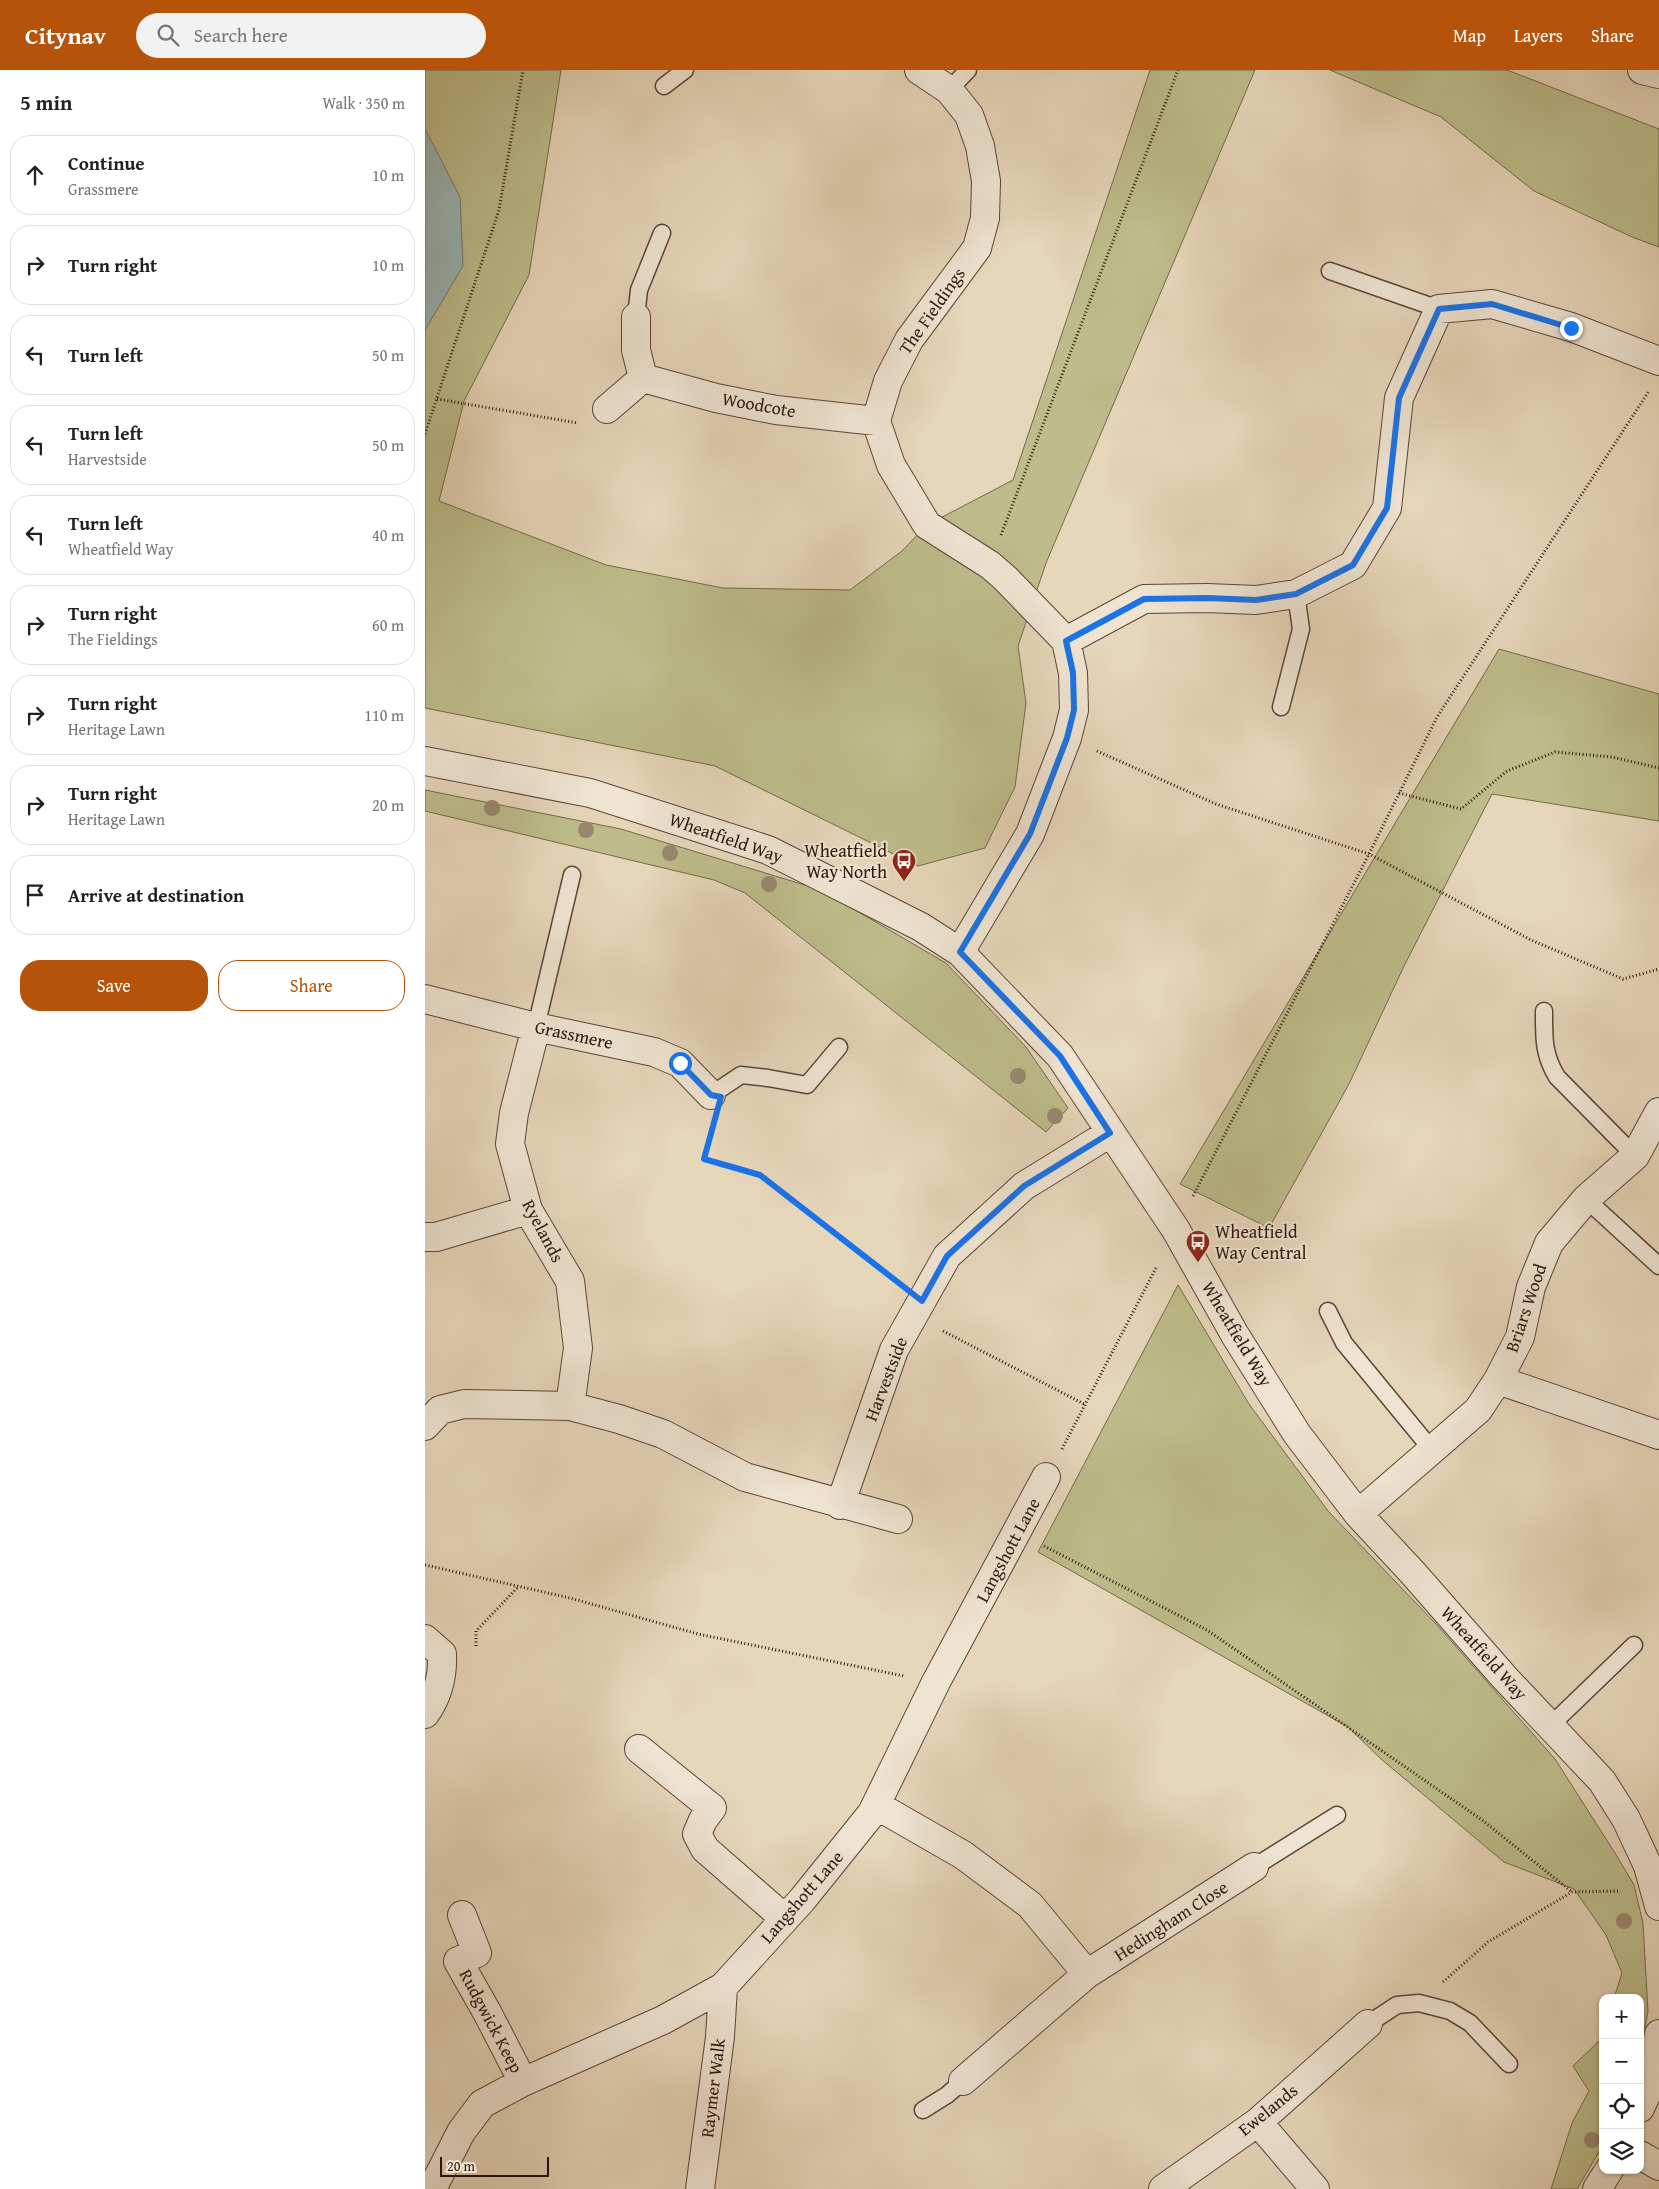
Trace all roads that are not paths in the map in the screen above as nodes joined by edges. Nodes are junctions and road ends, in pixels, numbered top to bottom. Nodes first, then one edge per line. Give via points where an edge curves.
1 (685, 70) edge
2 (919, 70) edge
3 (968, 70) edge
4 (1642, 70) edge
5 (1659, 74) edge
6 (664, 86) dead end
7 (949, 90) junction
8 (662, 233) dead end
9 (1330, 271) dead end
10 (1439, 309) junction
11 (636, 317) joint
12 (1656, 372) edge
13 (643, 378) junction
14 (607, 409) road end
15 (876, 421) junction
16 (1296, 594) junction
17 (1066, 641) junction
18 (1281, 707) dead end
19 (425, 761) edge
20 (572, 875) dead end
21 (960, 952) junction
22 (425, 999) edge
23 (1544, 1010) dead end
24 (536, 1027) junction
25 (839, 1046) dead end
26 (711, 1095) joint
27 (1659, 1112) edge
28 (1110, 1133) junction
29 (1635, 1156) junction
30 (1586, 1200) junction
31 (527, 1210) junction
32 (425, 1237) edge
33 (1659, 1266) edge
34 (1328, 1312) dead end
35 (1499, 1380) junction
36 (570, 1406) junction
37 (425, 1426) edge
38 (1659, 1435) edge
39 (1432, 1450) junction
40 (1046, 1478) road end
41 (840, 1505) junction
42 (1358, 1514) junction
43 (898, 1520) dead end
44 (425, 1639) edge
45 (1634, 1645) dead end
46 (425, 1714) edge
47 (1550, 1726) junction
48 (639, 1749) dead end
49 (876, 1805) junction
50 (1337, 1815) dead end
51 (1254, 1868) joint
52 (1657, 1898) edge
53 (462, 1915) dead end
54 (784, 1918) junction
55 (1087, 1974) junction
56 (723, 1987) junction
57 (1368, 2024) joint
58 (1659, 2034) edge
59 (1509, 2064) dead end
60 (963, 2081) joint
61 (523, 2082) junction
62 (1644, 2100) edge
63 (923, 2110) dead end
64 (1258, 2122) junction
65 (1644, 2157) edge
66 (1659, 2166) edge
67 (1606, 2174) edge
68 (432, 2189) edge
69 (700, 2189) edge
70 (1163, 2189) edge
71 (1315, 2189) edge
72 (1597, 2189) edge

1 - 6 lane
2 - 7 street, The Fieldings
3 - 7 lane
4 - 5 street
7 - 15 street, The Fieldings via 969,115 980,146 986,181 985,218 977,248 909,340 888,381
8 - 11 lane via 639,290
9 - 10 lane
10 - 12 street via 1492,304 1571,328
10 - 16 street via 1399,398 1387,508 1353,565
11 - 13 street via 636,350
13 - 14 street
13 - 15 street, Woodcote via 776,410
15 - 17 street via 891,465 927,524 990,565
16 - 17 street via 1256,600 1144,599
16 - 18 lane via 1301,629
17 - 21 street via 1073,673 1074,710 1067,738 1030,834
19 - 21 street, Wheatfield Way via 590,793 768,850 921,927
20 - 24 lane
21 - 28 street, Wheatfield Way via 1060,1056
22 - 24 street, Grassmere
23 - 29 lane via 1547,1061 1557,1077
24 - 26 street, Grassmere via 654,1052 680,1063
24 - 31 street, Ryelands via 510,1144
25 - 26 lane via 807,1085 741,1075
27 - 29 street, Briars Wood
28 - 41 street, Harvestside via 1024,1186 947,1256 894,1350
28 - 42 street, Wheatfield Way via 1175,1230 1297,1434
29 - 30 street, Briars Wood
30 - 33 lane
30 - 35 street, Briars Wood via 1549,1243 1531,1287 1520,1337
31 - 32 street via 436,1237
31 - 36 street, Ryelands via 570,1281 578,1348
34 - 39 lane via 1344,1343
35 - 38 street
35 - 39 street, Briars Wood via 1478,1410
36 - 37 street via 464,1404 440,1410
36 - 41 street via 663,1434 745,1477
39 - 42 street, Briars Wood
40 - 49 street, Langshott Lane via 936,1682
41 - 43 street
42 - 47 street, Wheatfield Way
44 - 46 street via 443,1654 443,1673 434,1702
45 - 47 lane
47 - 52 street, Wheatfield Way via 1602,1781 1626,1819 1648,1866
48 - 54 street via 712,1808 697,1834 705,1849
49 - 54 street, Langshott Lane
49 - 55 street via 963,1855 1030,1906
50 - 51 lane
51 - 55 street, Hedingham Close
53 - 61 street, Rudgwick Keep via 477,1953 458,1961
54 - 56 street, Langshott Lane
55 - 60 street, Hedingham Close
56 - 61 street, Langshott Lane via 663,2020
56 - 69 street, Raymer Walk via 720,2037
57 - 59 lane via 1397,2006 1419,2003 1451,2011 1470,2023
57 - 64 street, Ewelands
58 - 62 street
60 - 63 lane
61 - 68 street, Langshott Lane via 481,2104 461,2132
64 - 70 street, Ewelands
64 - 71 street
65 - 66 street
67 - 72 street

